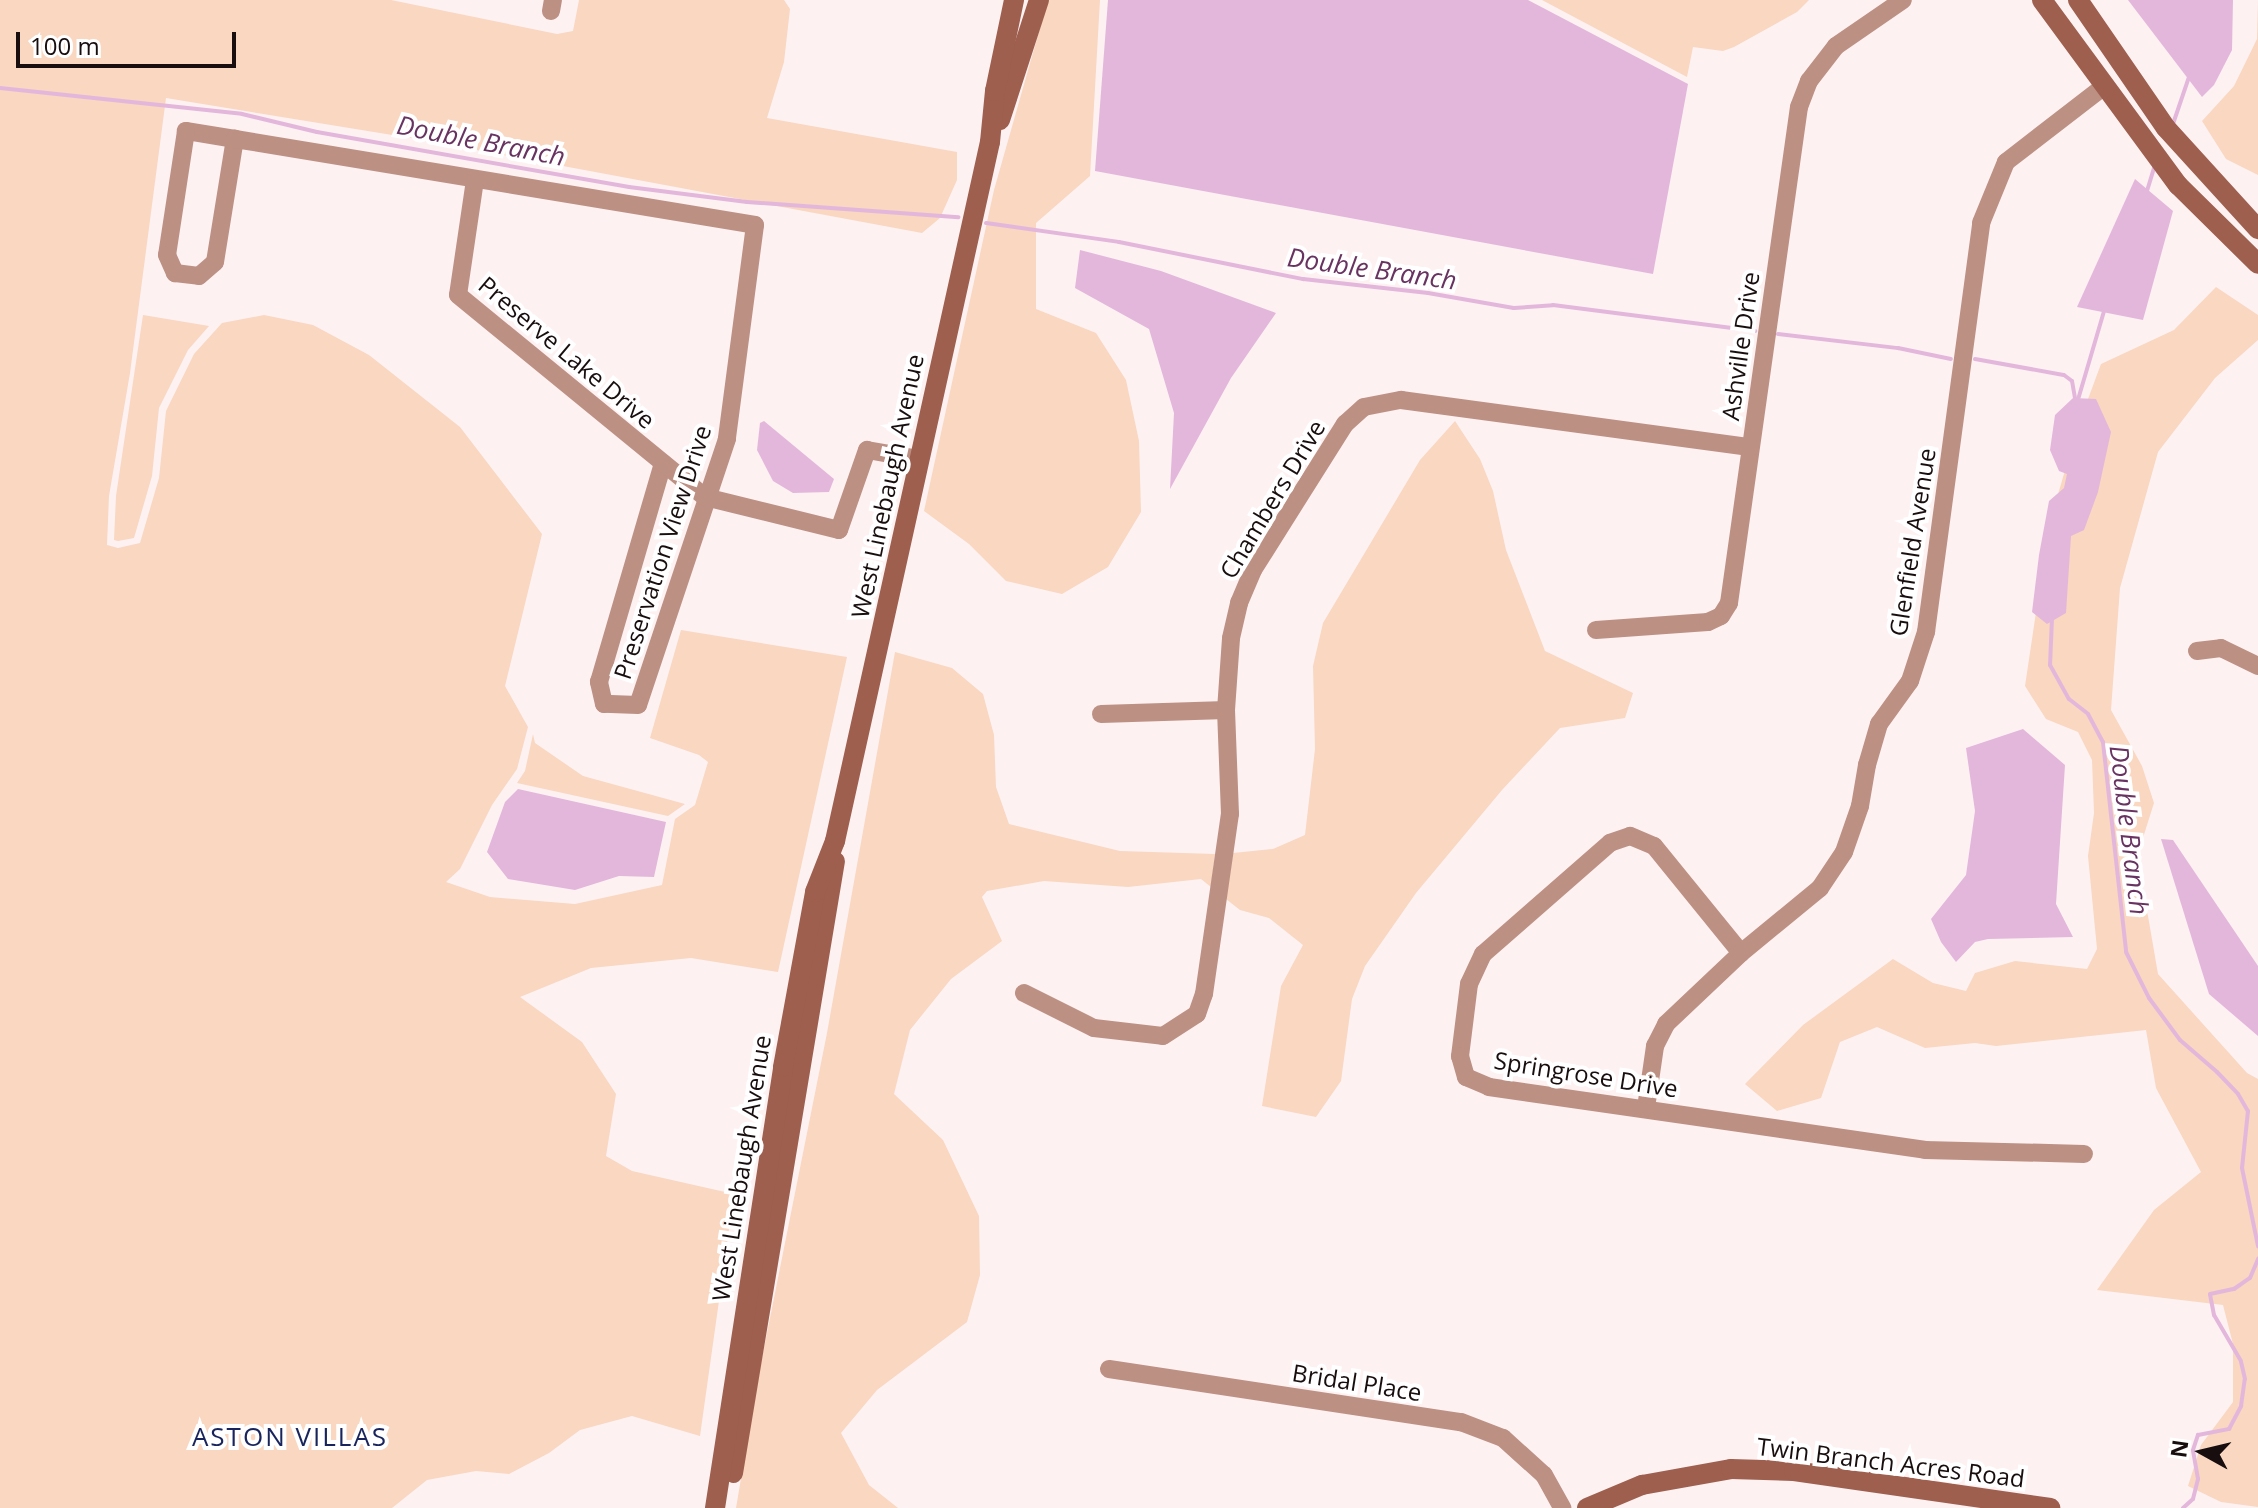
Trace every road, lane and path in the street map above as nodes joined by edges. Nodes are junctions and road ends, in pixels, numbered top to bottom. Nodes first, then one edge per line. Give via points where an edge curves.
1 (1014, 0) edge
2 (1039, 0) edge
3 (1903, 0) edge
4 (2042, 0) edge
5 (2078, 0) edge
6 (2128, 70) junction
7 (2103, 87) junction
8 (235, 139) junction
9 (990, 142) junction
10 (475, 180) junction
11 (2258, 229) edge
12 (2258, 264) edge
13 (1750, 447) junction
14 (919, 459) junction
15 (663, 463) junction
16 (705, 497) junction
17 (1596, 630) dead end
18 (2197, 651) dead end
19 (2258, 666) edge
20 (1226, 710) junction
21 (1101, 714) dead end
22 (1741, 953) junction
23 (1024, 993) dead end
24 (1646, 1108) junction
25 (779, 1151) junction
26 (2084, 1154) dead end
27 (1109, 1369) dead end
28 (1964, 1502) edge
29 (715, 1508) edge
30 (727, 1508) edge
31 (1562, 1508) edge
32 (1587, 1508) edge
33 (2050, 1508) edge

1 - 9 main road, West Linebaugh Avenue
2 - 9 main road, West Linebaugh Avenue
3 - 13 street, Ashville Drive via 1836,46 1809,81 1799,107
4 - 7 main road
5 - 6 main road
6 - 7 main road
6 - 11 main road via 2166,128
7 - 12 main road via 2178,185
7 - 22 street, Glenfield Avenue via 2006,162 1981,223 1922,644 1910,681 1879,724 1844,852 1820,888
8 - 8 street, Preservation View Drive via 215,262 199,276 175,273 167,255 186,131
8 - 10 street, Preservation View Drive
9 - 14 main road, West Linebaugh Avenue
10 - 15 street, Preserve Lake Drive via 458,295
10 - 16 street, Preservation View Drive via 755,225 727,439
13 - 17 street, Ashville Drive via 1736,568 1721,616 1708,622
13 - 20 street, Chambers Drive via 1401,400 1364,407 1345,424 1249,578 1231,638
14 - 16 street, Preserve Lake Drive via 867,450 839,530
14 - 25 main road, West Linebaugh Avenue via 835,841 815,892
15 - 16 street, Preserve Lake Drive
15 - 16 street, Preservation View Drive via 599,682 604,704 638,705
18 - 19 street via 2221,648
20 - 21 street
20 - 23 street, Chambers Drive via 1230,814 1197,1014 1163,1036 1094,1028
22 - 24 street, Glenfield Avenue via 1666,1024 1655,1046
22 - 24 street, Springrose Drive via 1654,846 1630,836 1610,843 1483,954 1469,984 1460,1056 1466,1077 1489,1087
24 - 26 street, Springrose Drive via 1925,1150
25 - 29 main road, West Linebaugh Avenue
25 - 30 main road, West Linebaugh Avenue
27 - 31 street, Bridal Place via 1461,1422 1503,1438 1544,1475
28 - 32 main road, Twin Branch Acres Road via 1794,1471 1731,1469 1642,1485
28 - 33 main road, Twin Branch Acres Road

